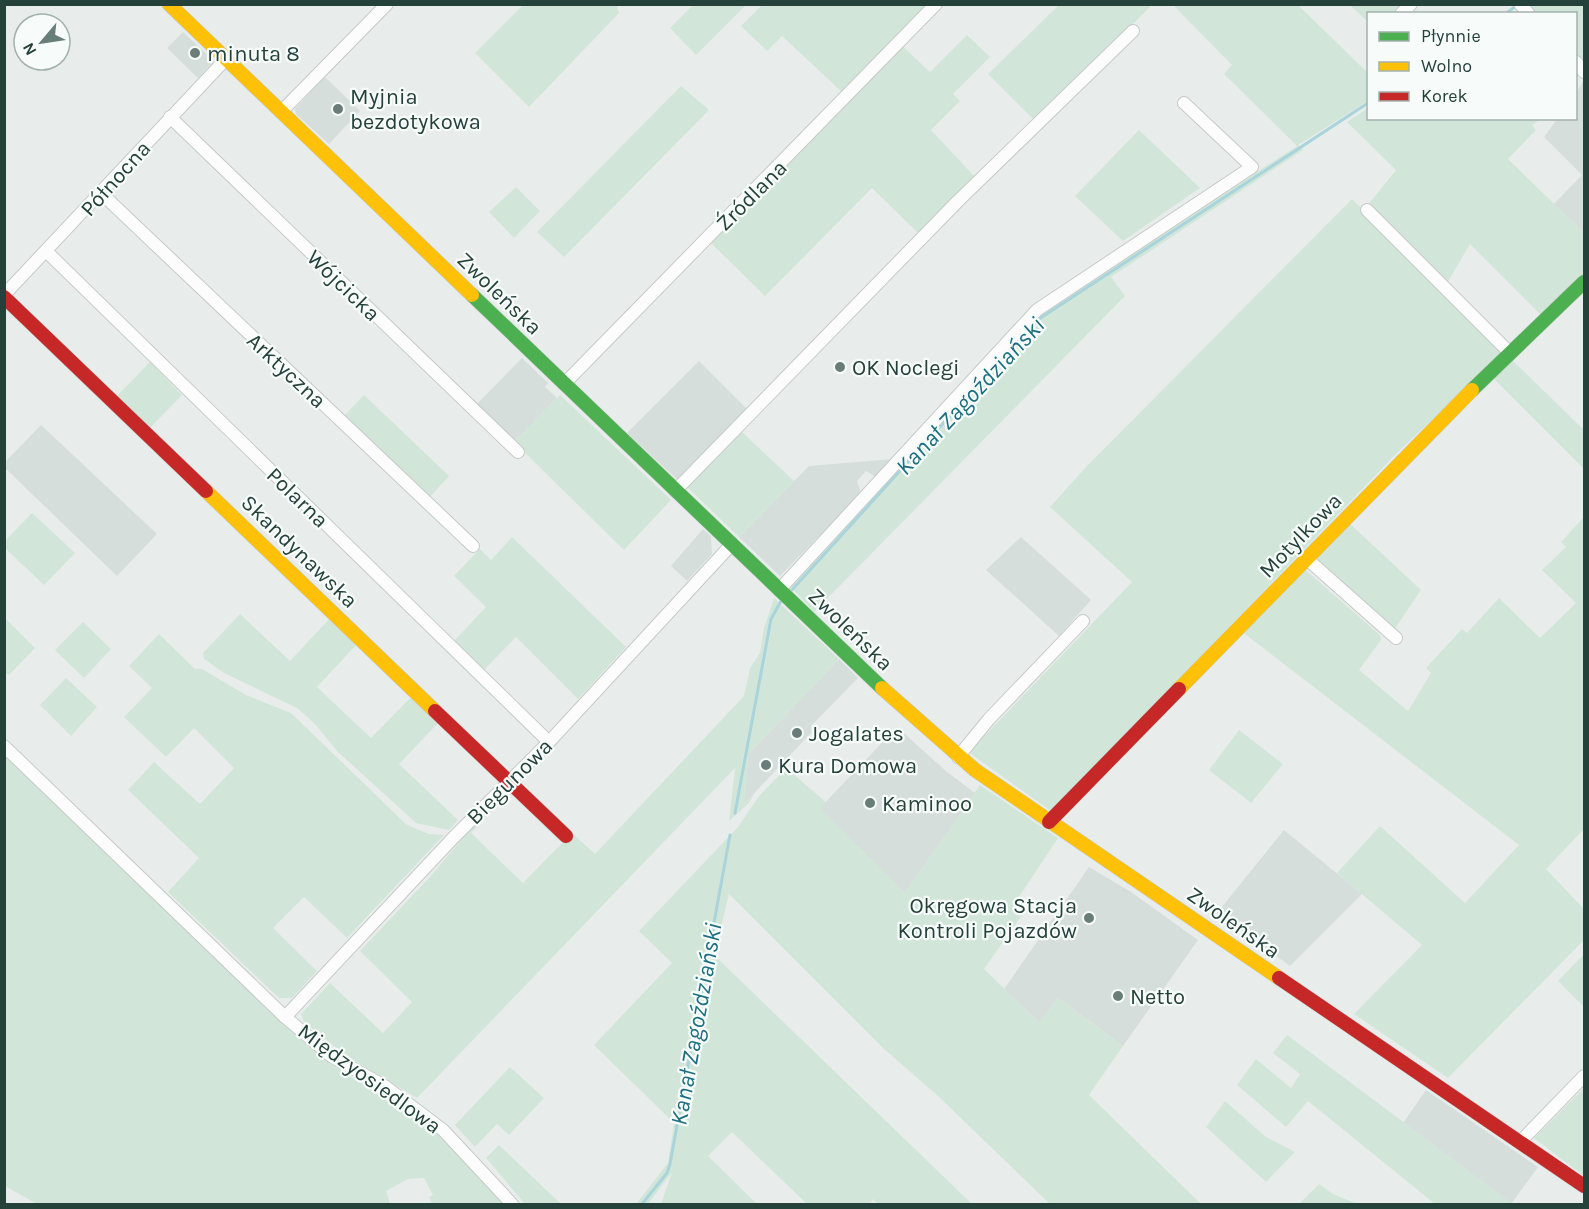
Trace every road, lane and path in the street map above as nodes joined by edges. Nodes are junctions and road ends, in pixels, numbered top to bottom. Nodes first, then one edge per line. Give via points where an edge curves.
1 (169, 4) edge
2 (387, 4) edge
3 (936, 4) edge
4 (1133, 31) dead end
5 (226, 59) junction
6 (1184, 103) dead end
7 (281, 112) junction
8 (170, 117) junction
9 (101, 193) junction
10 (1367, 210) dead end
11 (47, 252) junction
12 (1584, 282) edge
13 (4, 296) edge
14 (1509, 352) junction
15 (564, 384) junction
16 (518, 452) dead end
17 (675, 491) junction
18 (732, 544) junction
19 (473, 546) dead end
20 (1306, 558) junction
21 (784, 595) junction
22 (1083, 621) dead end
23 (1396, 638) dead end
24 (549, 742) junction
25 (4, 746) edge
26 (958, 757) junction
27 (511, 782) junction
28 (1049, 822) junction
29 (566, 836) dead end
30 (285, 1017) junction
31 (1584, 1076) edge
32 (1520, 1142) junction
33 (1584, 1186) edge
34 (512, 1204) edge

1 - 5 street, Zwoleńska
2 - 7 street
3 - 15 street, Źródlana
4 - 17 street via 957,202
5 - 7 street, Zwoleńska
5 - 8 street, Północna
6 - 21 street via 1252,167 1037,310
7 - 15 street, Zwoleńska
8 - 9 street, Północna
8 - 16 street, Wójcicka
9 - 11 street, Północna
9 - 19 street, Arktyczna
10 - 14 street
11 - 13 street, Północna
11 - 24 street, Polarna
12 - 14 street, Motylkowa
13 - 27 street, Skandynawska
14 - 20 street, Motylkowa
15 - 17 street, Zwoleńska
17 - 18 street, Zwoleńska
18 - 21 street, Zwoleńska
18 - 24 street, Biegunowa
20 - 23 street
20 - 28 street, Motylkowa
21 - 26 street, Zwoleńska
22 - 26 street
24 - 27 street, Biegunowa
25 - 30 street, Międzyosiedlowa
26 - 28 street, Zwoleńska
27 - 29 street, Skandynawska
27 - 30 street, Biegunowa
28 - 32 street, Zwoleńska
30 - 34 street, Międzyosiedlowa via 332,1056 386,1087 443,1130
31 - 32 street
32 - 33 street, Zwoleńska

